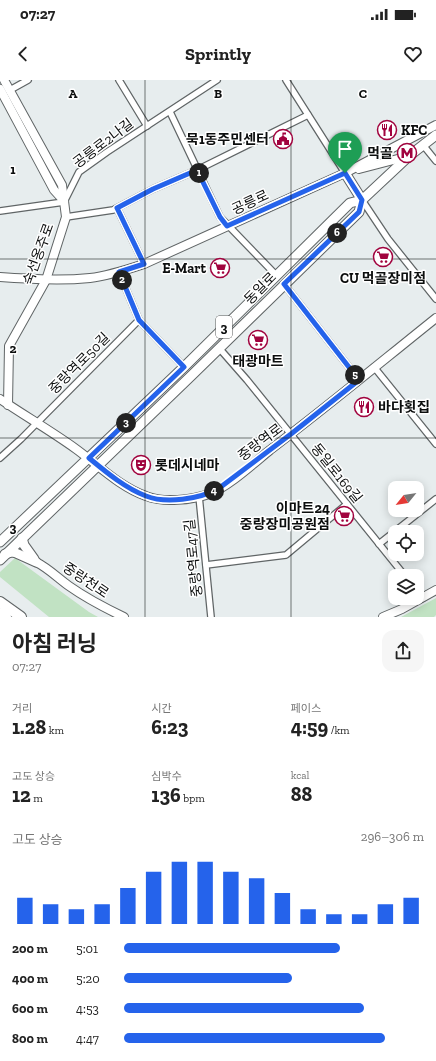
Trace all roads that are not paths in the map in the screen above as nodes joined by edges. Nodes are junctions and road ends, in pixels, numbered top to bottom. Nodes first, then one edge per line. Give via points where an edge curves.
1 (4, 80) edge
2 (28, 80) edge
3 (119, 80) edge
4 (217, 80) edge
5 (286, 80) edge
6 (0, 90) edge
7 (10, 90) junction
8 (170, 112) junction
9 (308, 115) junction
10 (147, 126) junction
11 (436, 126) edge
12 (436, 135) edge
13 (423, 144) junction
14 (409, 156) junction
15 (436, 161) edge
16 (197, 170) junction
17 (345, 173) junction
18 (362, 200) junction
19 (64, 202) junction
20 (117, 208) junction
21 (0, 211) edge
22 (66, 217) junction
23 (334, 218) junction
24 (227, 226) junction
25 (343, 227) junction
26 (144, 264) junction
27 (119, 272) junction
28 (276, 275) junction
29 (0, 277) edge
30 (46, 280) junction
31 (284, 284) junction
32 (436, 299) edge
33 (436, 318) edge
34 (139, 320) junction
35 (205, 347) junction
36 (219, 348) junction
37 (212, 355) junction
38 (184, 367) junction
39 (374, 367) junction
40 (175, 375) junction
41 (359, 380) junction
42 (183, 384) junction
43 (0, 399) edge
44 (8, 405) junction
45 (36, 423) junction
46 (117, 431) junction
47 (291, 434) junction
48 (125, 440) junction
49 (436, 444) edge
50 (0, 458) edge
51 (89, 458) junction
52 (98, 466) junction
53 (199, 496) junction
54 (436, 499) edge
55 (347, 504) junction
56 (22, 538) junction
57 (0, 541) edge
58 (379, 544) junction
59 (3, 557) edge
60 (36, 562) junction
61 (206, 565) junction
62 (399, 569) edge
63 (436, 590) edge
64 (424, 597) edge
65 (0, 602) edge
66 (408, 605) edge
67 (0, 613) edge
68 (6, 617) edge
69 (21, 617) edge
70 (124, 617) edge
71 (211, 617) edge
72 (383, 617) edge

1 - 7 street, 숙선옹주로
2 - 7 street
3 - 10 street, 공릉로2나길
4 - 8 street, 공릉로2나길
5 - 9 street
6 - 19 street, 숙선옹주로 via 54,190
7 - 19 street, 숙선옹주로 via 62,185
8 - 10 street, 공릉로2나길
8 - 16 street, 동일로
9 - 16 street
9 - 17 street
10 - 19 street, 공릉로2나길 via 79,172
11 - 17 street, 공릉로
12 - 13 main road, 동일로 / 3
13 - 14 main road, 동일로 / 3
13 - 15 street
14 - 17 street, 공릉로
14 - 18 main road, 동일로 / 3
16 - 20 street
16 - 24 street, 동일로
17 - 18 main road
17 - 24 street, 공릉로
18 - 23 main road, 동일로 / 3 via 350,203
18 - 25 main road, 동일로 / 3 via 359,212
18 - 32 street via 388,239
19 - 21 street
19 - 22 street, 숙선옹주로
20 - 22 street
20 - 26 street
22 - 30 street, 숙선옹주로
23 - 25 main road via 343,216 346,219
23 - 28 main road, 동일로 / 3
24 - 26 street, 공릉로
24 - 28 street, 동일로
25 - 31 main road, 동일로 / 3
26 - 27 street, 공릉로
27 - 30 street, 공릉로 via 90,278
27 - 34 street
28 - 35 main road, 동일로 / 3
29 - 30 street, 공릉로
30 - 44 street, 숙선옹주로 via 9,346
31 - 36 main road, 동일로 / 3
31 - 41 street
33 - 39 street, 중랑역로
34 - 38 street
34 - 45 street, 중랑역로50길
35 - 37 main road via 201,358
35 - 38 main road, 동일로 / 3
36 - 37 main road, 동일로 / 3
36 - 47 street, 동일로169길
37 - 42 main road, 동일로 / 3
38 - 40 main road, 동일로 / 3
39 - 41 street, 중랑역로
39 - 49 street
40 - 42 main road via 184,371 186,373
40 - 46 main road, 동일로 / 3
41 - 47 street, 중랑역로
42 - 48 main road, 동일로 / 3
43 - 44 street, 중랑역로
44 - 45 street, 중랑역로
45 - 50 street, 중랑역로50길
45 - 51 street, 중랑역로
46 - 48 main road via 114,440
46 - 51 main road, 동일로 / 3
47 - 53 street, 중랑역로 via 222,486 209,494
47 - 55 street, 동일로169길
48 - 52 main road, 동일로 / 3
51 - 52 street, 중랑역로
51 - 57 main road, 동일로 / 3
52 - 53 street, 중랑역로 via 146,497 174,500
52 - 56 main road, 동일로 / 3
53 - 61 street, 중랑역로47길
54 - 58 street
55 - 58 street, 동일로169길
55 - 61 street via 286,556
56 - 59 main road, 동일로 / 3
56 - 60 main road
58 - 62 street, 동일로169길
59 - 60 main road via 16,552
60 - 70 street, 중랑천로 via 94,602
61 - 71 street, 중랑역로47길
63 - 64 street
65 - 69 highway
66 - 72 street
67 - 68 highway

